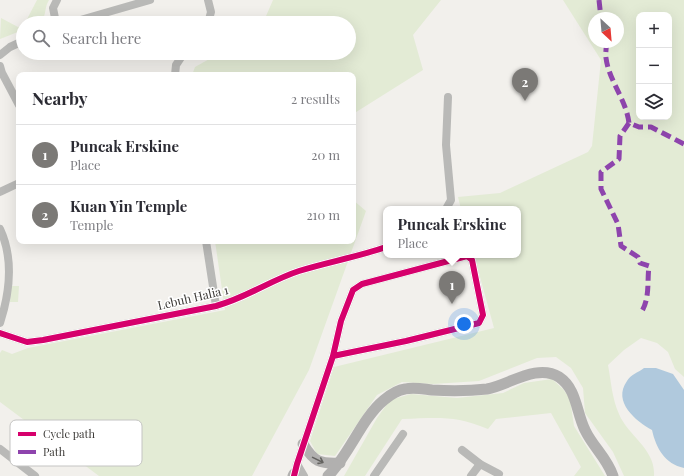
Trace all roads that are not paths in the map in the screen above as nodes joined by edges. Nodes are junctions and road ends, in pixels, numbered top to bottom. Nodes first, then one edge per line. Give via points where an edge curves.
1 (57, 0) edge
2 (150, 0) edge
3 (208, 0) edge
4 (55, 16) edge
5 (94, 16) edge
6 (210, 16) edge
7 (16, 45) edge
8 (3, 52) edge
9 (0, 60) edge
10 (179, 60) edge
11 (0, 66) edge
12 (175, 72) edge
13 (3, 81) edge
14 (448, 97) dead end
15 (16, 100) edge
16 (16, 179) edge
17 (16, 184) edge
18 (2, 191) edge
19 (448, 206) edge
20 (0, 229) edge
21 (206, 244) edge
22 (383, 248) edge
23 (460, 258) edge
24 (470, 258) edge
25 (216, 306) junction
26 (0, 323) edge
27 (0, 333) edge
28 (333, 356) junction
29 (403, 434) dead end
30 (303, 444) junction
31 (0, 449) edge
32 (462, 450) dead end
33 (10, 457) edge
34 (340, 463) junction
35 (480, 464) junction
36 (22, 466) edge
37 (296, 473) edge
38 (499, 474) dead end
39 (35, 476) edge
40 (328, 476) edge
41 (374, 476) edge
42 (471, 476) edge
43 (613, 476) edge

1 - 4 street via 53,8
2 - 5 street
3 - 6 street
7 - 8 street
8 - 9 street
10 - 12 street
11 - 13 street
13 - 15 street
14 - 19 street via 446,145 451,200
16 - 18 street
17 - 18 street
20 - 26 street via 7,246 10,271
21 - 25 street
22 - 25 street, Lebuh Halia 1 via 299,271
23 - 28 street via 362,284 353,290 341,321
24 - 28 street via 483,315 479,323
25 - 27 street, Lebuh Halia 1 via 27,342
28 - 30 street
29 - 41 street
30 -> 34 main road via 315,460
30 - 37 street
31 - 33 street
32 - 35 street
34 - 40 main road
34 - 43 main road via 376,409 394,393 416,388 485,389 527,375 546,372 560,377 568,385 585,430 603,455
35 - 38 street
35 - 42 street
36 - 39 street

